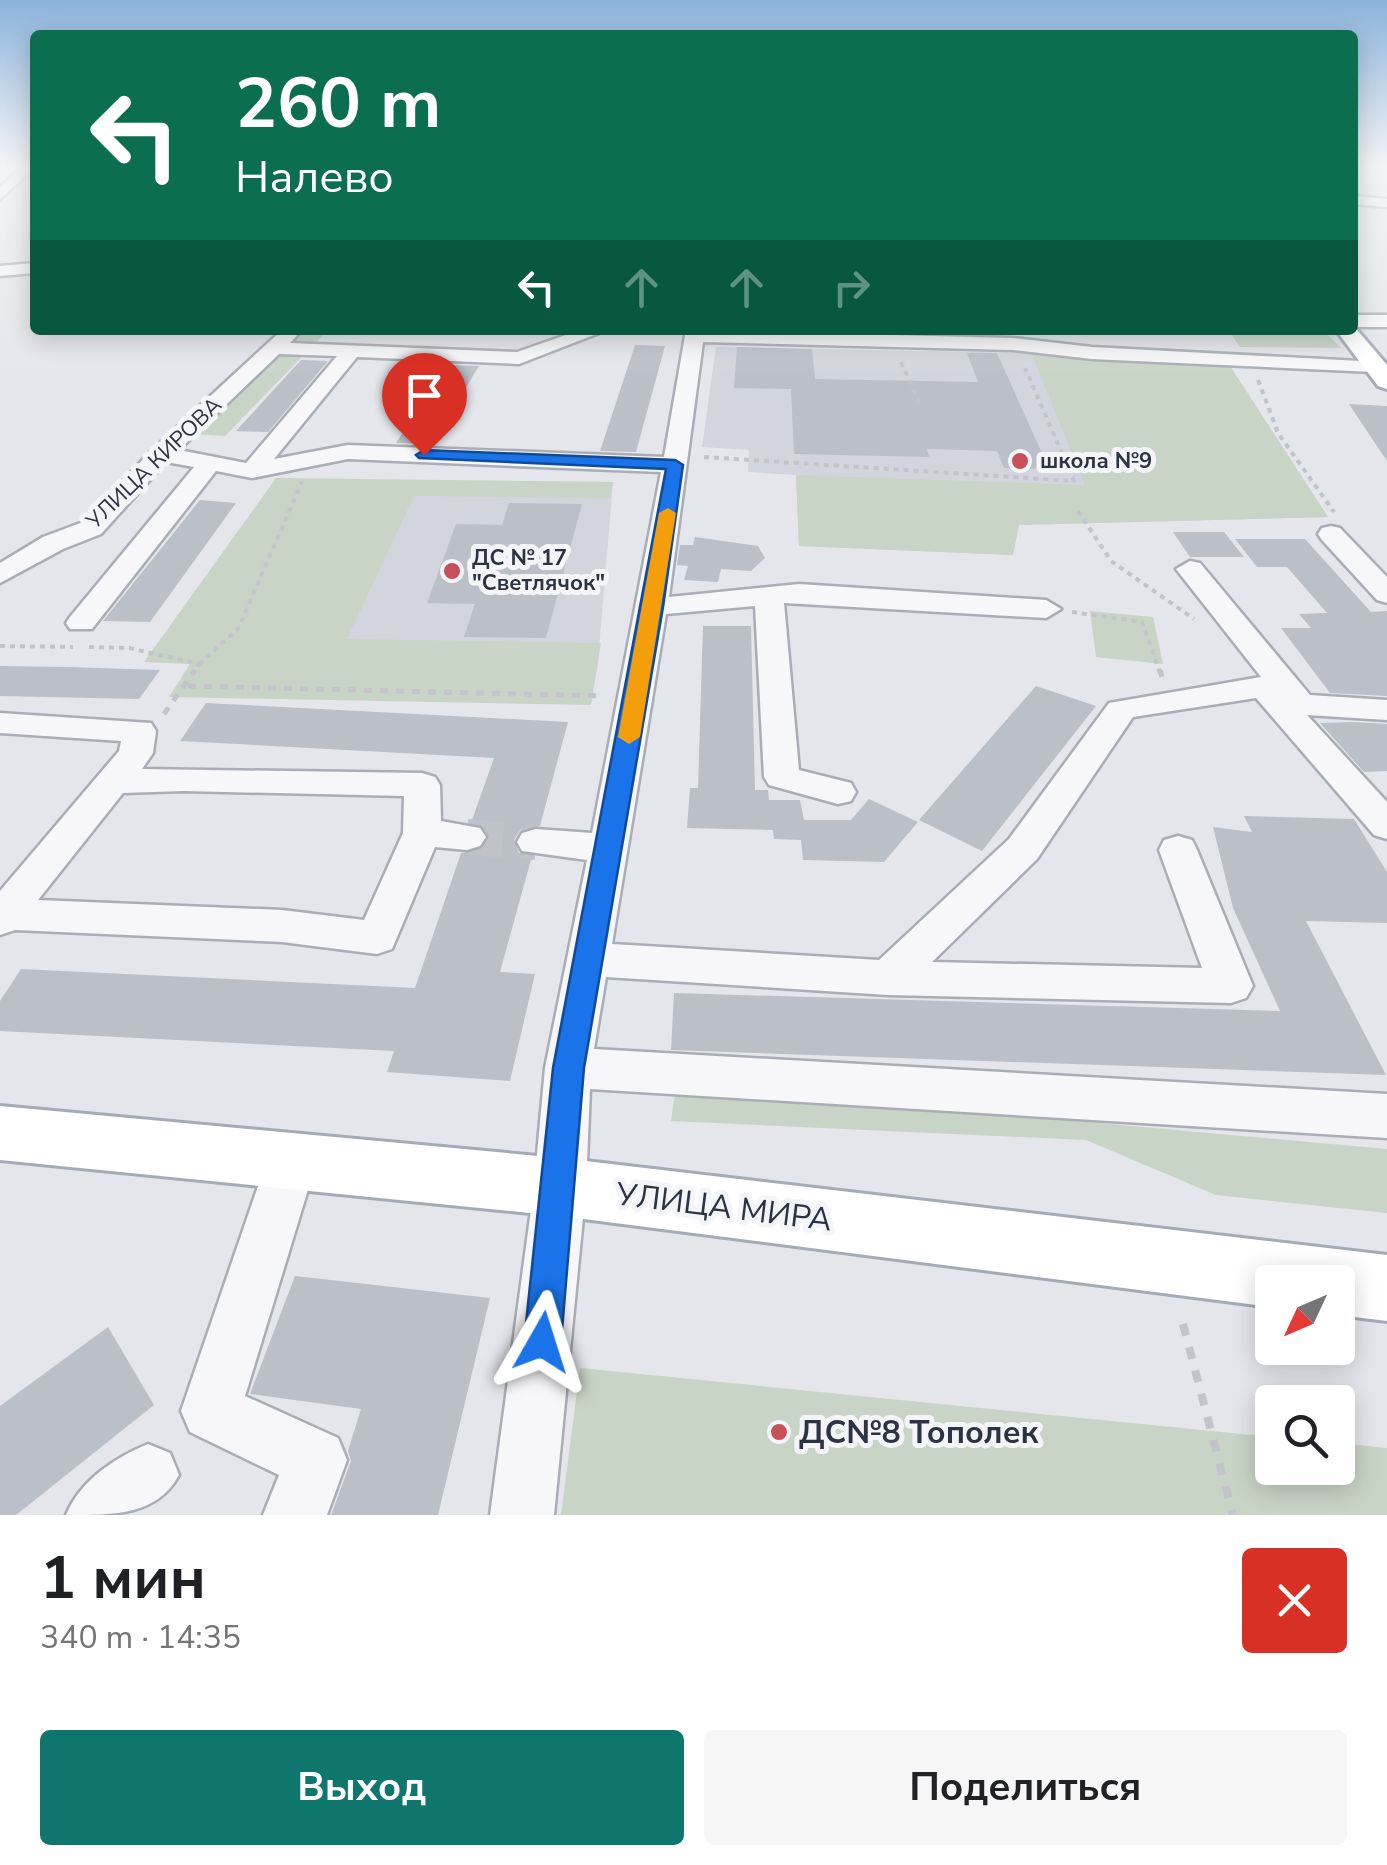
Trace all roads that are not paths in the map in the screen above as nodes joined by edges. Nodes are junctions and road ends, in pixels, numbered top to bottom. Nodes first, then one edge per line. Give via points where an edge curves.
1 (30, 268) edge
2 (0, 271) edge
3 (1358, 321) edge
4 (1387, 321) edge
5 (288, 335) edge
6 (584, 335) edge
7 (695, 335) edge
8 (819, 335) edge
9 (1351, 335) edge
10 (1067, 339) edge
11 (273, 348) junction
12 (352, 351) junction
13 (1380, 374) edge
14 (161, 454) junction
15 (676, 460) junction
16 (210, 463) junction
17 (252, 471) junction
18 (111, 507) junction
19 (1331, 534) road end
20 (1190, 569) dead end
21 (0, 575) edge
22 (1387, 594) edge
23 (769, 597) junction
24 (653, 607) junction
25 (1046, 609) road end
26 (81, 622) dead end
27 (1262, 687) junction
28 (1300, 706) junction
29 (1387, 710) edge
30 (0, 723) edge
31 (113, 782) junction
32 (838, 792) dead end
33 (1387, 826) edge
34 (422, 833) junction
35 (467, 836) tunnel mouth
36 (536, 842) tunnel mouth
37 (609, 848) junction
38 (1178, 850) dead end
39 (4, 916) edge
40 (588, 960) junction
41 (888, 978) junction
42 (568, 1068) junction
43 (1387, 1116) edge
44 (0, 1133) edge
45 (292, 1160) junction
46 (560, 1186) junction
47 (1387, 1288) edge
48 (148, 1475) dead end
49 (98, 1515) edge
50 (296, 1515) edge
51 (522, 1515) edge

1 - 2 street
3 - 4 street
5 - 11 street, УЛИЦА КИРОВА
6 - 12 street via 518,358
7 - 15 street
8 - 10 street
9 - 13 main road
10 - 13 street
11 - 12 street
11 - 14 street, УЛИЦА КИРОВА
12 - 17 street
14 - 16 street
14 - 18 street, УЛИЦА КИРОВА
15 - 17 street via 348,452
15 - 24 street
16 - 17 street
16 - 18 street
16 - 26 street
18 - 21 street, УЛИЦА КИРОВА via 92,528
19 - 22 street
20 - 28 street
23 - 24 street
23 - 25 street via 800,592
23 - 32 street via 782,777
24 - 37 street
27 - 28 street
27 - 33 street
27 - 41 street via 1121,710 1023,850
28 - 29 street
30 - 31 street via 139,730 136,753
31 - 34 street via 422,785
31 - 39 street
34 - 35 street
34 - 39 street via 377,938 282,926
36 - 37 street
37 - 40 street
38 - 41 street via 1231,986
40 - 41 street
40 - 42 street
42 - 43 street
42 - 46 street
44 - 45 main road, УЛИЦА МИРА
45 - 46 main road, УЛИЦА МИРА
45 - 50 street via 211,1411 316,1460
46 - 47 main road, УЛИЦА МИРА
46 - 51 street
48 - 49 street

